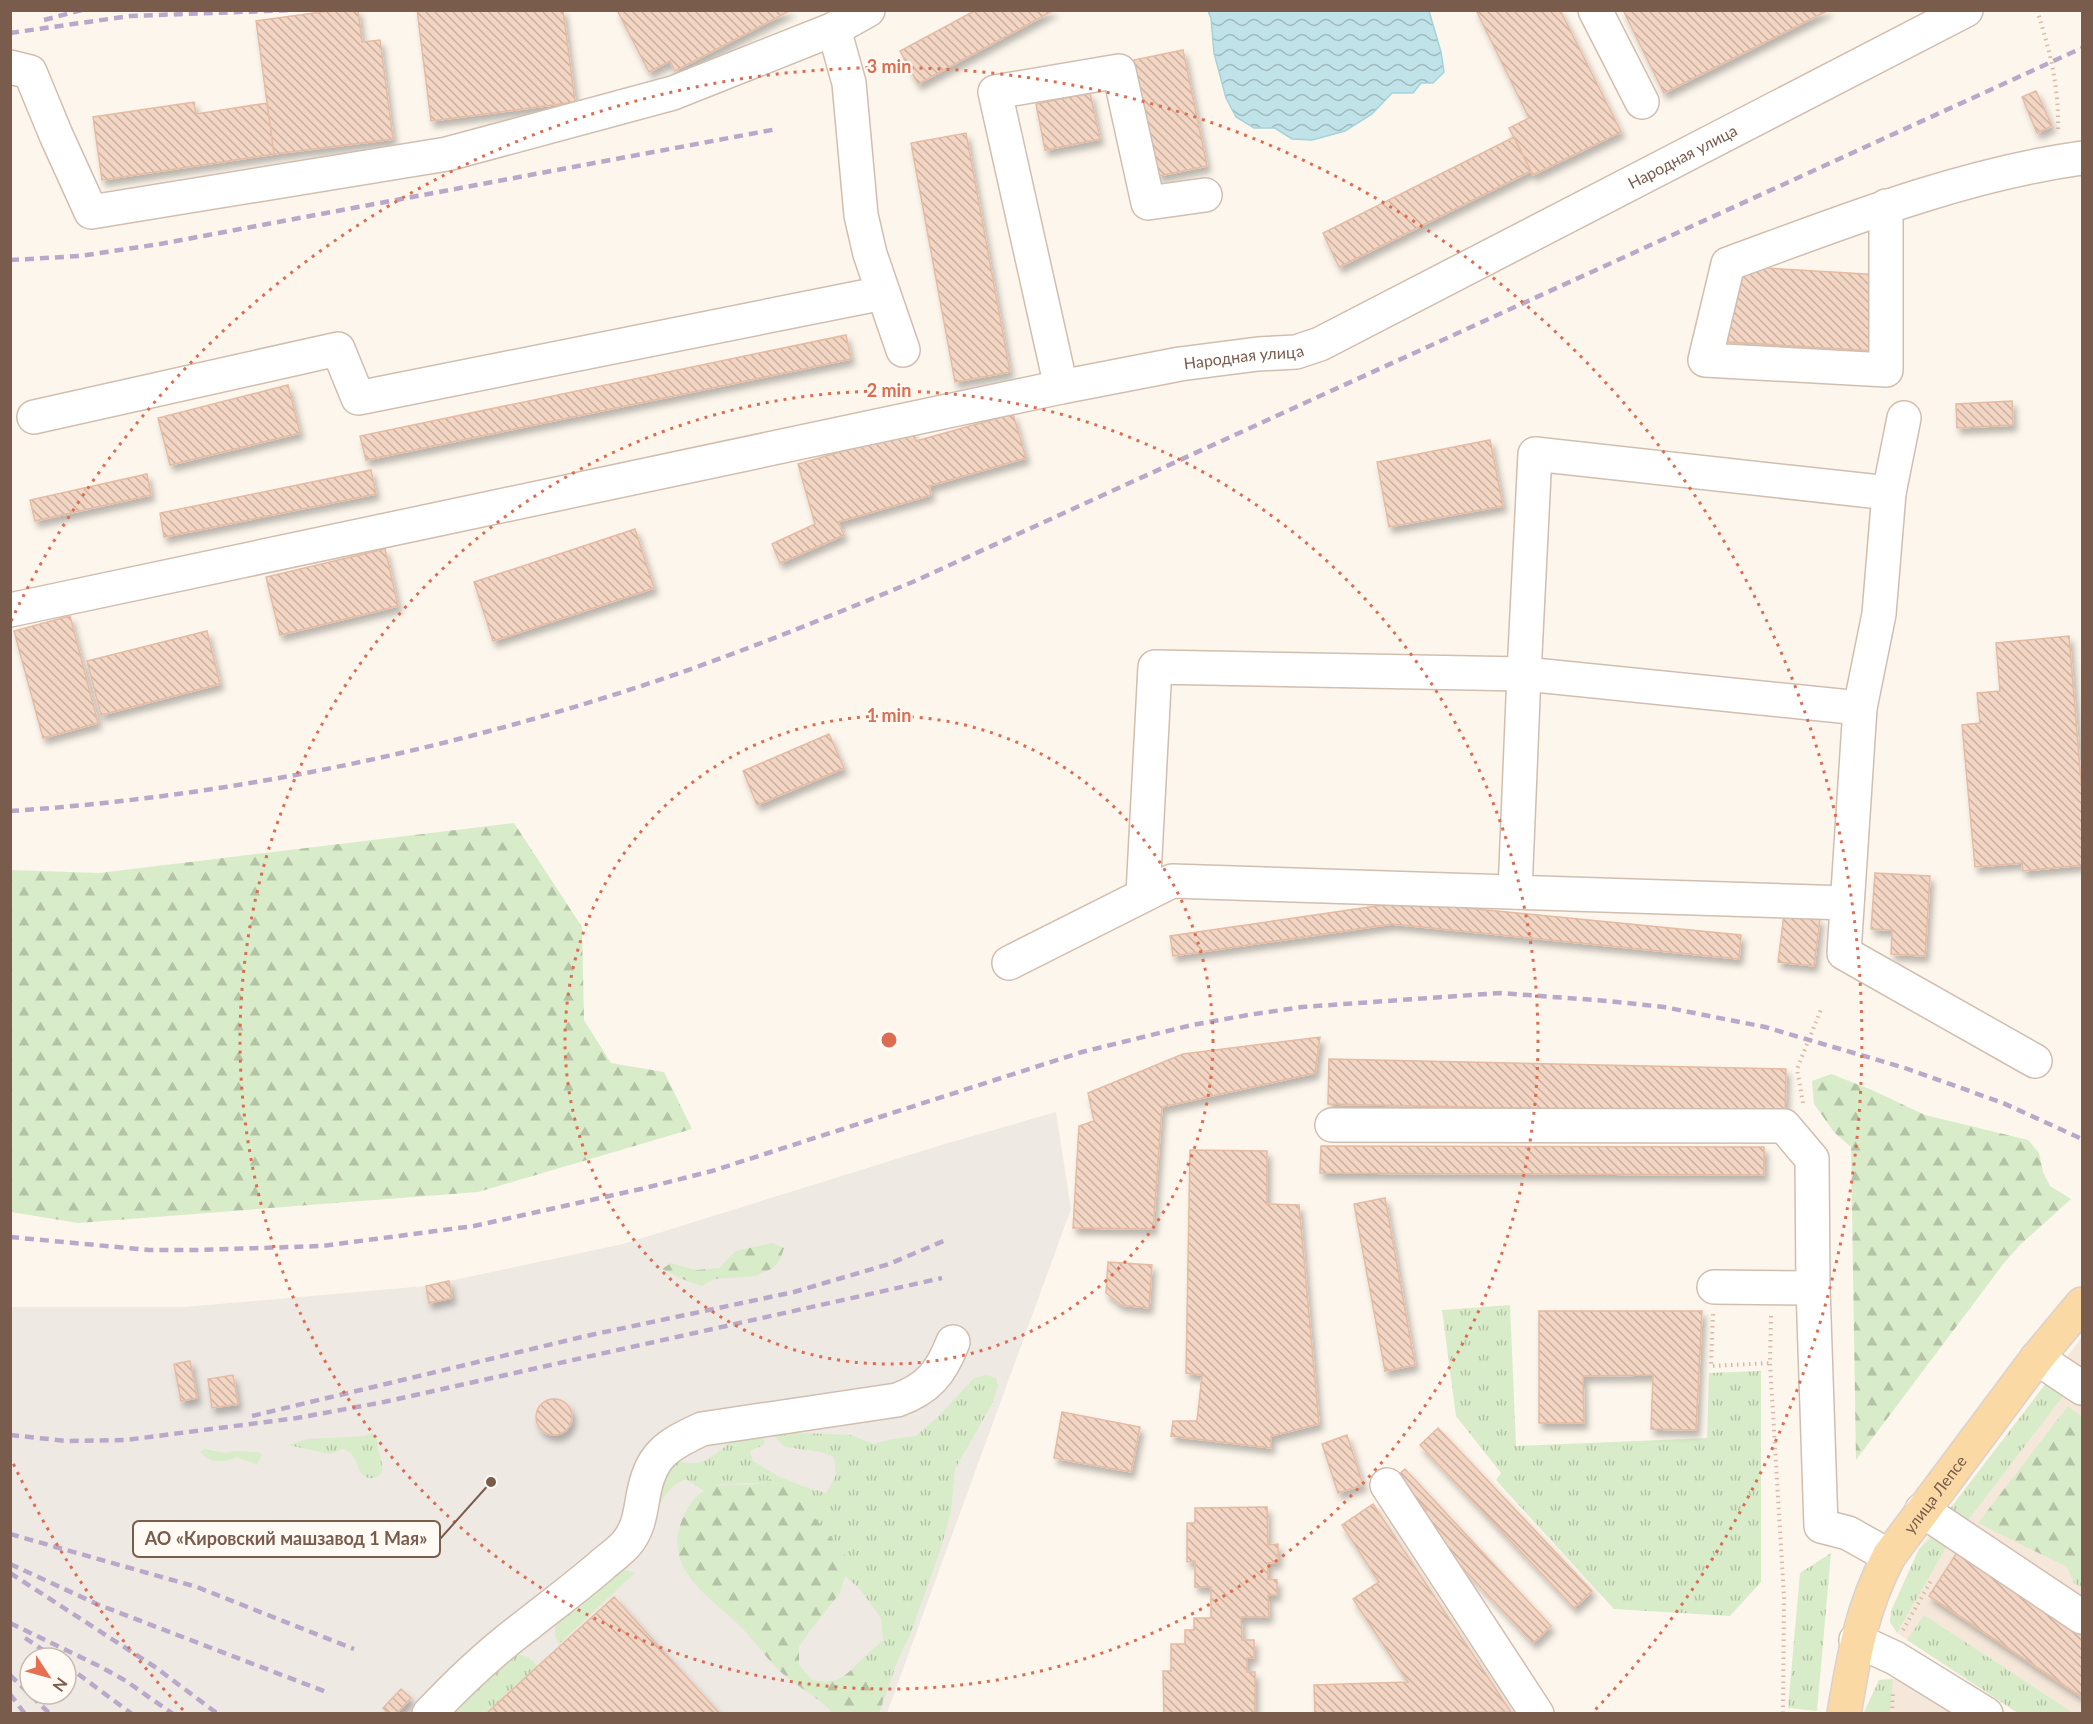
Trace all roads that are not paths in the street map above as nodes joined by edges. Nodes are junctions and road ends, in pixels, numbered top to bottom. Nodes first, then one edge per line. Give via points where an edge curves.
1 (868, 10) edge
2 (1595, 10) edge
3 (1966, 10) edge
4 (834, 29) junction
5 (10, 67) edge
6 (1642, 102) dead end
7 (2070, 160) edge
8 (1205, 195) dead end
9 (1886, 206) junction
10 (883, 293) junction
11 (903, 350) dead end
12 (1061, 387) junction
13 (34, 417) dead end
14 (1904, 418) dead end
15 (1889, 493) junction
16 (10, 610) edge
17 (1524, 674) junction
18 (1860, 708) junction
19 (1515, 892) junction
20 (1143, 894) junction
21 (1847, 903) junction
22 (1009, 963) dead end
23 (2035, 1062) dead end
24 (1332, 1125) dead end
25 (1714, 1287) road end
26 (1813, 1288) junction
27 (2082, 1304) edge
28 (953, 1342) dead end
29 (2037, 1358) junction
30 (2082, 1388) edge
31 (1387, 1485) dead end
32 (1922, 1510) junction
33 (1889, 1556) junction
34 (2082, 1617) edge
35 (1856, 1640) junction
36 (429, 1713) edge
37 (1537, 1713) edge
38 (1844, 1713) edge
39 (1986, 1713) edge

1 - 4 street
2 - 6 street
3 - 12 street, Народная улица via 1320,344 1296,352 1180,364
4 - 5 street via 673,93 447,154 91,212 30,72
4 - 10 street via 849,83 861,215
7 - 9 street via 2004,173
8 - 12 street via 1148,203 1119,71 995,92
9 - 9 street via 1886,370 1705,360 1728,264
10 - 11 street
10 - 13 street via 358,398 338,349
12 - 16 street, Народная улица
14 - 15 street
15 - 17 street via 1535,454
15 - 18 street via 1879,614
17 - 18 street
17 - 19 street
17 - 20 street via 1155,667
18 - 21 street
19 - 20 street via 1172,881
19 - 21 street
20 - 22 street
21 - 23 street via 1844,953
24 - 26 street via 1784,1126 1812,1159
25 - 26 street
26 - 33 street via 1821,1526 1848,1533
27 - 29 main road, улица Лепсе
28 - 36 street via 935,1376 913,1394 897,1400 702,1429 666,1448 648,1473 640,1516 626,1544 523,1627
29 - 30 street
29 - 32 main road, улица Лепсе
31 - 37 street
32 - 33 main road, улица Лепсе
32 - 34 street
33 - 35 main road, улица Лепсе via 1874,1585
35 - 38 main road, улица Лепсе
35 - 39 street via 1895,1658

